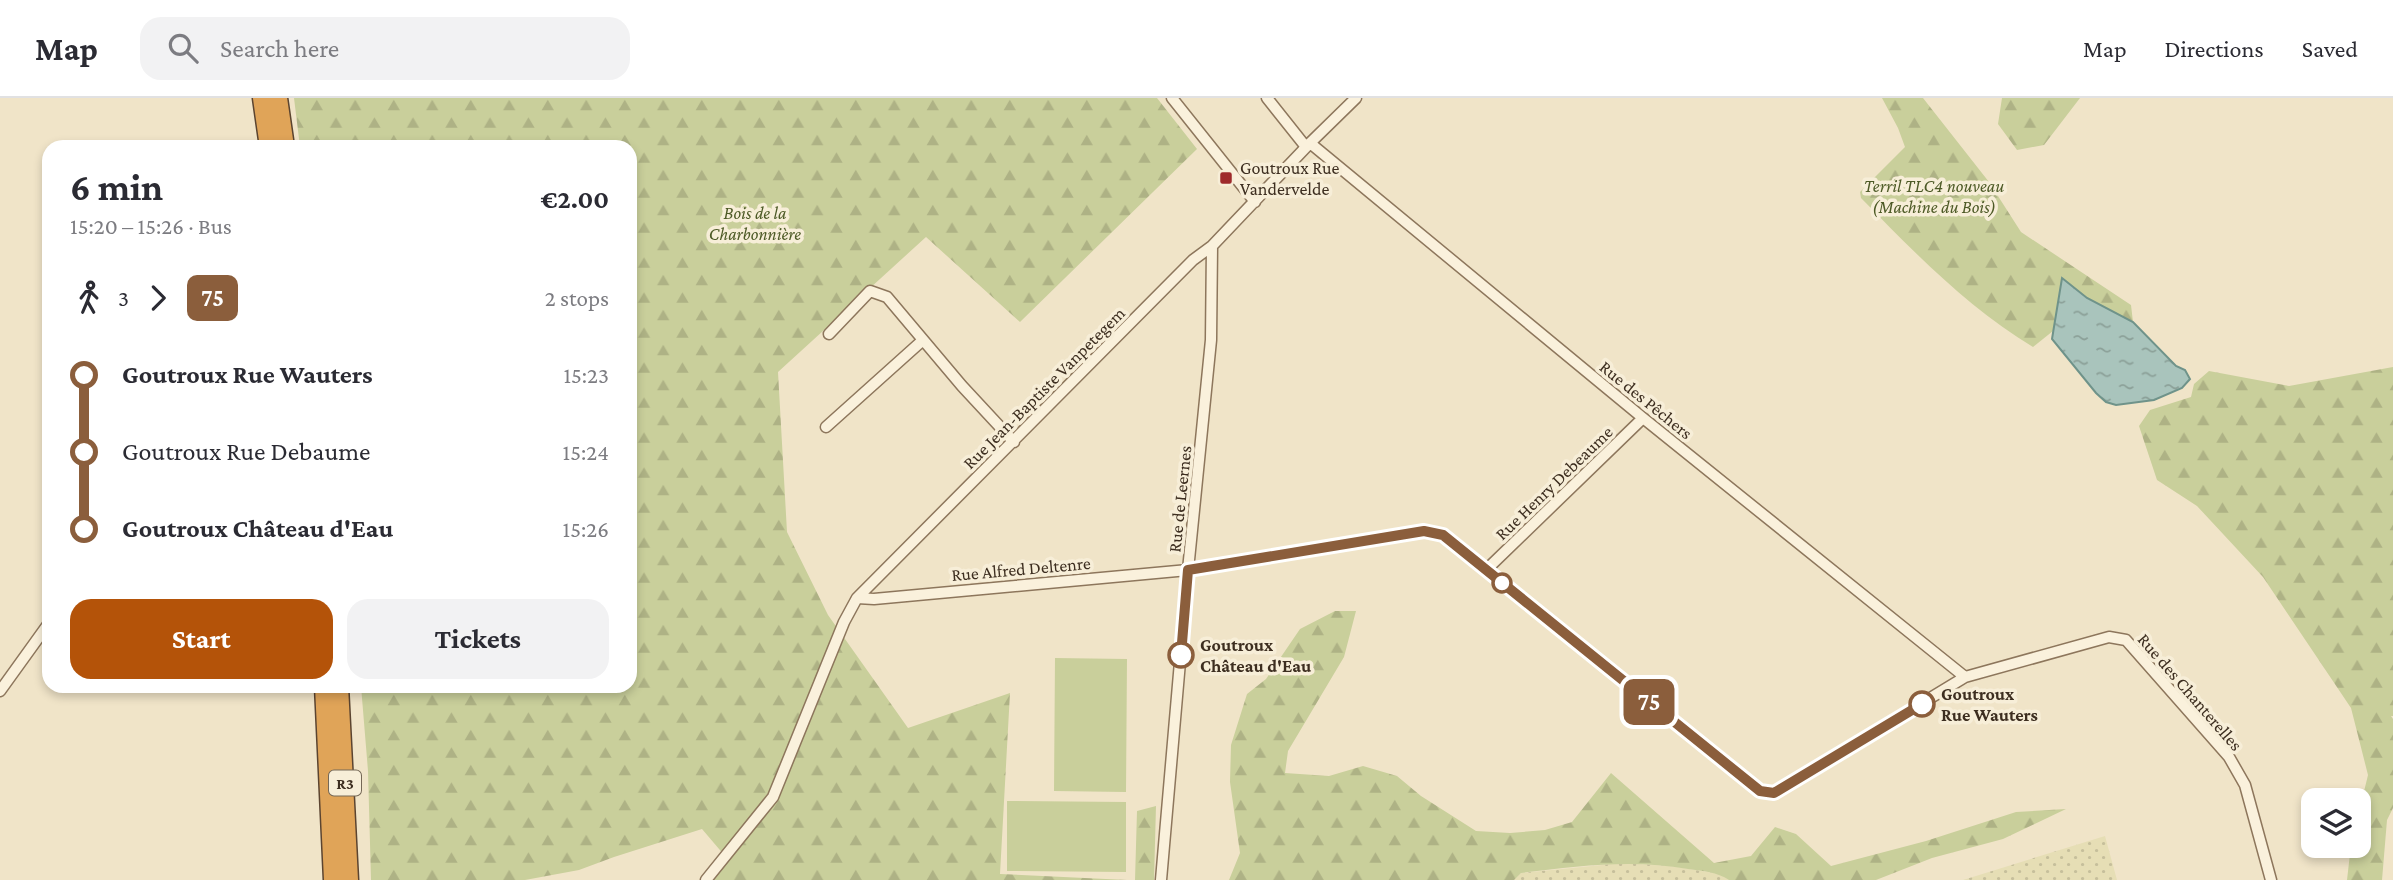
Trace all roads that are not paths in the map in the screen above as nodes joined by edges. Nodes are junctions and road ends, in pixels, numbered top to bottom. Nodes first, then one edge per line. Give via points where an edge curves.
1 (262, 98) edge
2 (278, 98) edge
3 (1172, 98) edge
4 (1267, 98) edge
5 (1356, 98) edge
6 (268, 140) edge
7 (284, 140) edge
8 (1308, 145) junction
9 (1255, 202) junction
10 (1212, 246) junction
11 (829, 334) dead end
12 (923, 340) junction
13 (1643, 418) junction
14 (826, 428) dead end
15 (1014, 442) junction
16 (1188, 570) junction
17 (1486, 570) junction
18 (857, 598) junction
19 (42, 633) edge
20 (1965, 677) junction
21 (0, 691) edge
22 (324, 693) edge
23 (339, 693) edge
24 (1774, 793) joint
25 (333, 880) edge
26 (349, 880) edge
27 (706, 880) edge
28 (1161, 880) edge
29 (2271, 880) edge

1 - 6 highway
2 - 7 highway
3 - 9 street
4 - 8 street, Rue des Pêchers
5 - 8 street, Rue Jean-Baptiste Vanpetegem
8 - 9 street, Rue Jean-Baptiste Vanpetegem
8 - 13 street, Rue des Pêchers
9 - 10 street, Rue Jean-Baptiste Vanpetegem
10 - 15 street, Rue Jean-Baptiste Vanpetegem
10 - 16 street, Rue de Leernes via 1211,340
11 - 12 street via 870,291 887,297
12 - 14 street
12 - 15 street
13 - 17 street, Rue Henry Debeaume
13 - 20 street, Rue des Pêchers
15 - 18 street, Rue Jean-Baptiste Vanpetegem
16 - 17 street, Rue Alfred Deltenre via 1424,531 1443,535
16 - 18 street, Rue Alfred Deltenre
16 - 28 street, Rue de Leernes
17 - 24 street, Rue Alfred Deltenre via 1760,791
18 - 27 street, Rue Jean-Baptiste Vanpetegem via 772,797
19 - 21 street
20 - 24 street, Rue des Chanterelles
20 - 29 street, Rue des Chanterelles via 2109,638 2126,640 2229,757 2245,785
22 - 25 highway, R3
23 - 26 highway, R3

